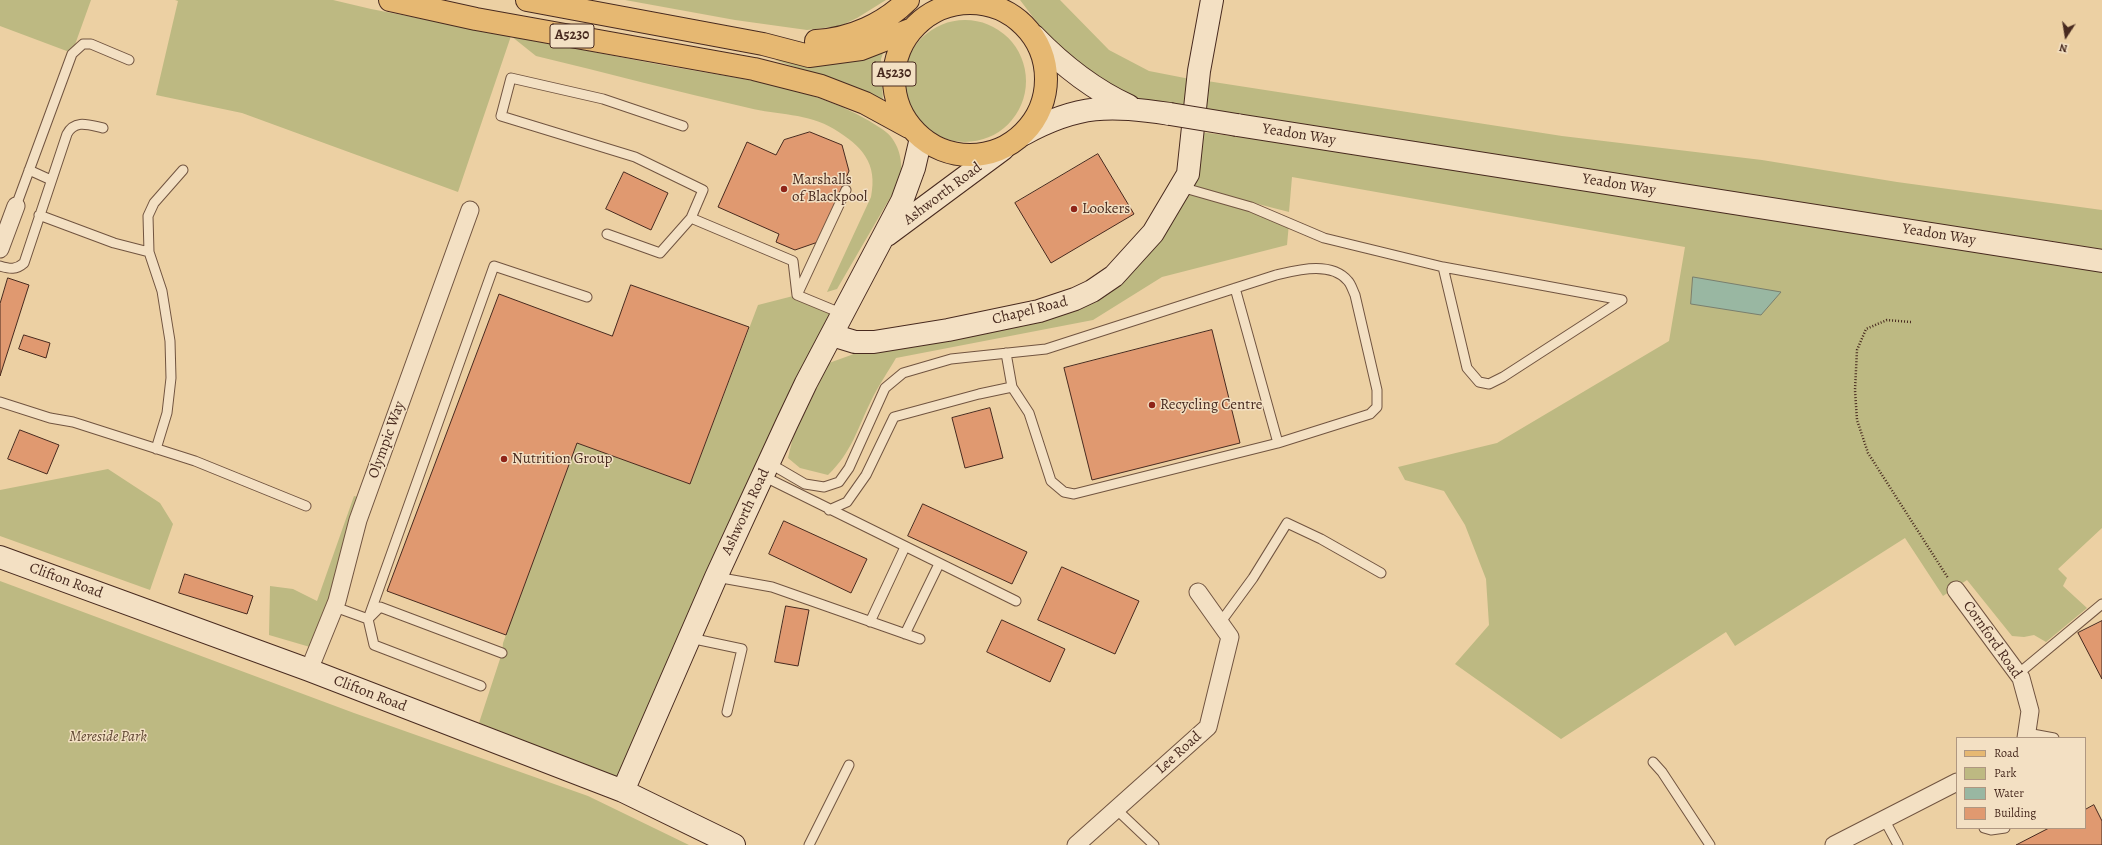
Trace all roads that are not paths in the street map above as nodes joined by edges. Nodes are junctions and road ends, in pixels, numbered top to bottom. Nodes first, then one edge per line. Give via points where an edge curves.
1 (390, 0) edge
2 (527, 0) edge
3 (908, 0) edge
4 (1008, 0) edge
5 (1212, 0) edge
6 (932, 7) edge
7 (910, 30) junction
8 (1029, 31) junction
9 (763, 44) junction
10 (129, 60) dead end
11 (1136, 109) junction
12 (682, 126) dead end
13 (103, 128) dead end
14 (915, 133) junction
15 (1024, 134) junction
16 (1003, 149) junction
17 (29, 170) junction
18 (183, 170) dead end
19 (51, 180) junction
20 (1181, 187) junction
21 (846, 190) dead end
22 (16, 206) joint
23 (470, 210) dead end
24 (40, 215) junction
25 (691, 218) junction
26 (607, 234) dead end
27 (882, 239) junction
28 (1, 241) edge
29 (149, 252) junction
30 (2102, 261) edge
31 (0, 266) edge
32 (1444, 267) junction
33 (1235, 288) junction
34 (797, 295) junction
35 (588, 297) dead end
36 (843, 314) junction
37 (832, 334) junction
38 (1006, 353) junction
39 (1012, 387) junction
40 (0, 402) edge
41 (1278, 444) junction
42 (156, 449) junction
43 (766, 470) junction
44 (306, 506) dead end
45 (829, 510) junction
46 (906, 547) junction
47 (0, 557) edge
48 (939, 564) junction
49 (1381, 573) dead end
50 (716, 577) junction
51 (1956, 590) road end
52 (1198, 592) dead end
53 (1016, 601) dead end
54 (2102, 604) edge
55 (335, 607) junction
56 (368, 619) junction
57 (870, 622) junction
58 (1220, 623) junction
59 (905, 634) junction
60 (690, 638) junction
61 (920, 639) dead end
62 (502, 653) dead end
63 (309, 670) junction
64 (2018, 674) junction
65 (481, 686) dead end
66 (726, 712) dead end
67 (2027, 736) edge
68 (2040, 737) edge
69 (1653, 762) dead end
70 (849, 765) dead end
71 (1956, 783) edge
72 (623, 791) junction
73 (1116, 809) junction
74 (1884, 819) junction
75 (1988, 829) edge
76 (1998, 829) edge
77 (728, 844) edge
78 (809, 845) edge
79 (1076, 845) edge
80 (1154, 845) edge
81 (1710, 845) edge
82 (1834, 845) edge
83 (1898, 845) edge

1 - 14 main road, A5230 via 476,19 754,69 814,84 865,102
2 - 9 main road, A5230
3 - 9 main road, A5230 via 875,24 850,34 829,40
4 - 8 main road, A5230
5 - 20 street, Chapel Road via 1199,71 1191,161
6 - 7 main road, A5230
6 - 8 main road, A5230 via 966,2 979,3 1004,10
7 - 9 main road, A5230 via 861,49 826,55 809,56
7 - 14 main road, A5230 via 898,53 893,78 897,104
8 - 11 street, Yeadon Way via 1057,59 1089,84
8 - 15 main road, A5230 via 1044,60 1046,87 1039,112
10 - 17 lane via 91,44 83,44 77,48 72,54
11 - 15 street, Yeadon Way via 1102,108 1068,114
11 - 30 street, Yeadon Way, bridge
12 - 25 lane via 603,99 511,78 501,116 635,157 703,190
13 - 19 lane via 77,124 71,126
14 - 16 main road, A5230 via 943,152 963,156 984,155
14 - 27 street, Ashworth Road via 914,168 902,201
15 - 16 main road, A5230
16 - 27 street, Ashworth Road
17 - 19 lane
17 - 22 lane
18 - 29 lane via 154,203 148,216
19 - 24 lane
20 - 32 lane via 1251,208 1324,238
20 - 37 street, Chapel Road via 1153,233 1127,263 1109,280 1074,299 1039,311 874,342 856,342
21 - 34 lane
22 - 28 street
23 - 55 street, Olympic Way via 358,520
24 - 29 lane via 114,243
24 - 31 lane via 24,263 12,269
25 - 26 lane via 660,253
25 - 34 lane via 793,261
27 - 36 street, Ashworth Road
29 - 42 lane via 162,291 170,341 171,378 168,406
32 - 32 lane via 1467,368 1479,382 1489,384 1622,300
33 - 38 lane via 1046,349
33 - 41 lane
33 - 41 lane via 1305,269 1331,270 1348,280 1355,295 1377,390 1376,407 1370,414
34 - 36 lane
35 - 56 lane via 494,266
36 - 37 street, Ashworth Road
37 - 43 street, Ashworth Road
38 - 39 lane
38 - 43 lane via 951,359 903,373 885,388 849,468 839,482 824,487 804,484
39 - 41 lane via 1030,414 1051,481 1064,492 1074,494
39 - 45 lane via 894,417 863,480 847,502
40 - 42 lane
42 - 44 lane
43 - 45 lane
43 - 50 street, Ashworth Road
45 - 46 lane
46 - 48 lane
46 - 57 lane
47 - 63 street, Clifton Road
48 - 53 lane
48 - 59 lane
49 - 58 lane via 1321,538 1287,523 1253,578
50 - 57 lane via 772,587
50 - 60 street, Ashworth Road
51 - 64 street, Cornford Road
52 - 58 street, Lee Road
54 - 64 lane
55 - 56 lane
55 - 63 street, Olympic Way
56 - 62 lane via 380,607
56 - 65 lane via 374,646
57 - 59 lane
58 - 73 street, Lee Road via 1230,637 1208,727
59 - 61 lane
60 - 66 lane via 742,649
60 - 72 street, Ashworth Road
63 - 72 street, Clifton Road
64 - 67 street, Cornford Road via 2030,711
67 - 68 lane
69 - 81 lane
70 - 78 lane
71 - 74 street
72 - 77 street, Clifton Road
73 - 79 street, Lee Road
73 - 80 lane
74 - 82 street
74 - 83 lane
75 - 76 lane

